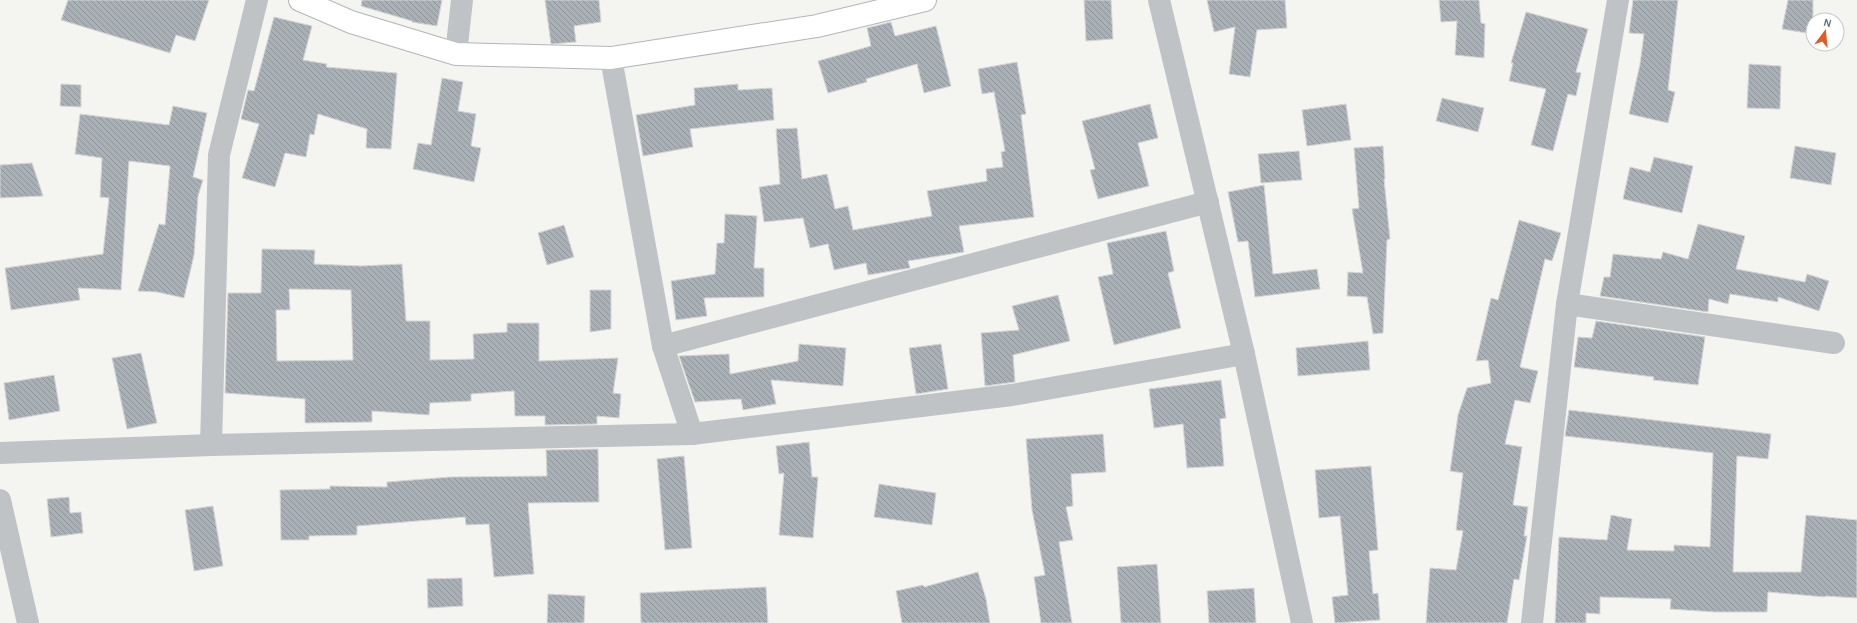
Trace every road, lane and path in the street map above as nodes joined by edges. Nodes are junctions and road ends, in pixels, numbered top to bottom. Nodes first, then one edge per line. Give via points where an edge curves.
1 (257, 0) edge
2 (300, 0) edge
3 (462, 0) edge
4 (925, 0) edge
5 (1159, 0) edge
6 (1618, 0) edge
7 (456, 54) junction
8 (611, 58) junction
9 (1208, 202) junction
10 (1567, 304) junction
11 (1834, 343) dead end
12 (663, 346) junction
13 (1244, 354) junction
14 (692, 434) junction
15 (210, 445) junction
16 (0, 453) edge
17 (0, 500) edge
18 (28, 623) edge
19 (1302, 623) edge
20 (1532, 623) edge

1 - 15 street via 219,155
2 - 7 street via 350,22
3 - 7 street
4 - 8 street via 817,26
5 - 9 street
6 - 10 street
7 - 8 street
8 - 12 street
9 - 12 street
9 - 13 street
10 - 11 street
10 - 20 street
12 - 14 street
13 - 14 street via 1012,395
13 - 19 street
14 - 15 street
15 - 16 street
17 - 18 street

